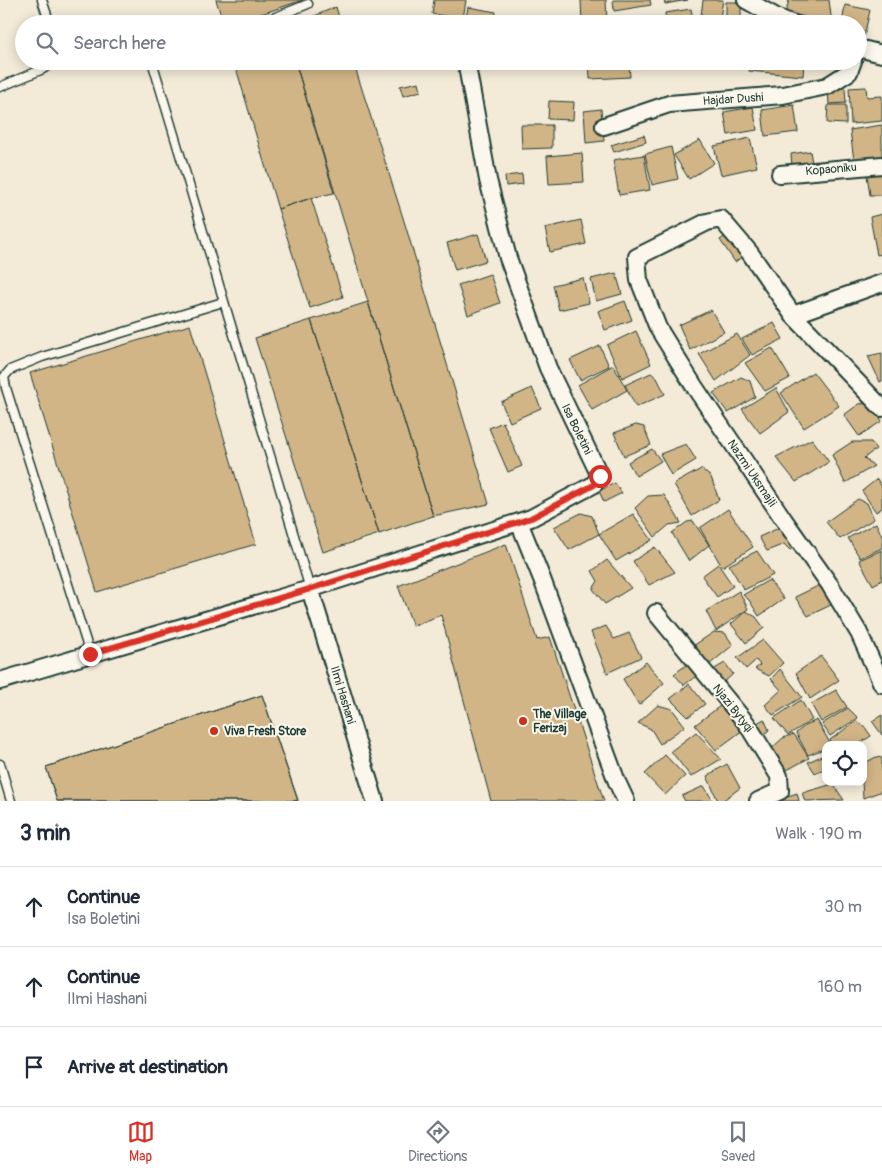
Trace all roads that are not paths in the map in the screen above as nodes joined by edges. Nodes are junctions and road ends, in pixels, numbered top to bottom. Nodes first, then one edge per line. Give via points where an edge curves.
1 (42, 0) edge
2 (746, 0) edge
3 (308, 4) dead end
4 (47, 15) edge
5 (280, 15) edge
6 (773, 15) edge
7 (867, 51) edge
8 (882, 54) edge
9 (40, 70) edge
10 (154, 70) edge
11 (468, 70) edge
12 (850, 70) edge
13 (0, 86) edge
14 (604, 126) dead end
15 (882, 165) edge
16 (780, 174) dead end
17 (882, 283) edge
18 (223, 302) junction
19 (793, 314) junction
20 (882, 408) edge
21 (519, 522) junction
22 (310, 589) junction
23 (656, 613) dead end
24 (90, 654) junction
25 (0, 681) edge
26 (882, 684) edge
27 (0, 764) edge
28 (11, 801) edge
29 (375, 801) edge
30 (626, 801) edge
31 (758, 801) edge

1 - 4 lane
2 - 6 street
3 - 5 lane
7 - 8 street
9 - 13 lane
10 - 18 lane
11 - 21 street, Isa Boletini via 488,180 508,258 548,368 600,476 594,485
12 - 14 street, Hajdar Dushi via 828,86 783,96 668,104
15 - 16 street, Kopaoniku
17 - 19 street
18 - 22 lane
18 - 24 lane via 42,357 10,370 4,377
19 - 20 street
19 - 26 street, Nazmi Uksmajli via 750,253 721,219 707,222 637,258 639,280 658,328 830,585 859,634
21 - 22 street
21 - 30 street via 616,782
22 - 24 street
22 - 29 street, Ilmi Hashani
23 - 31 street, Njazi Bytyqi via 747,724 779,776 780,791
24 - 25 street
27 - 28 lane

